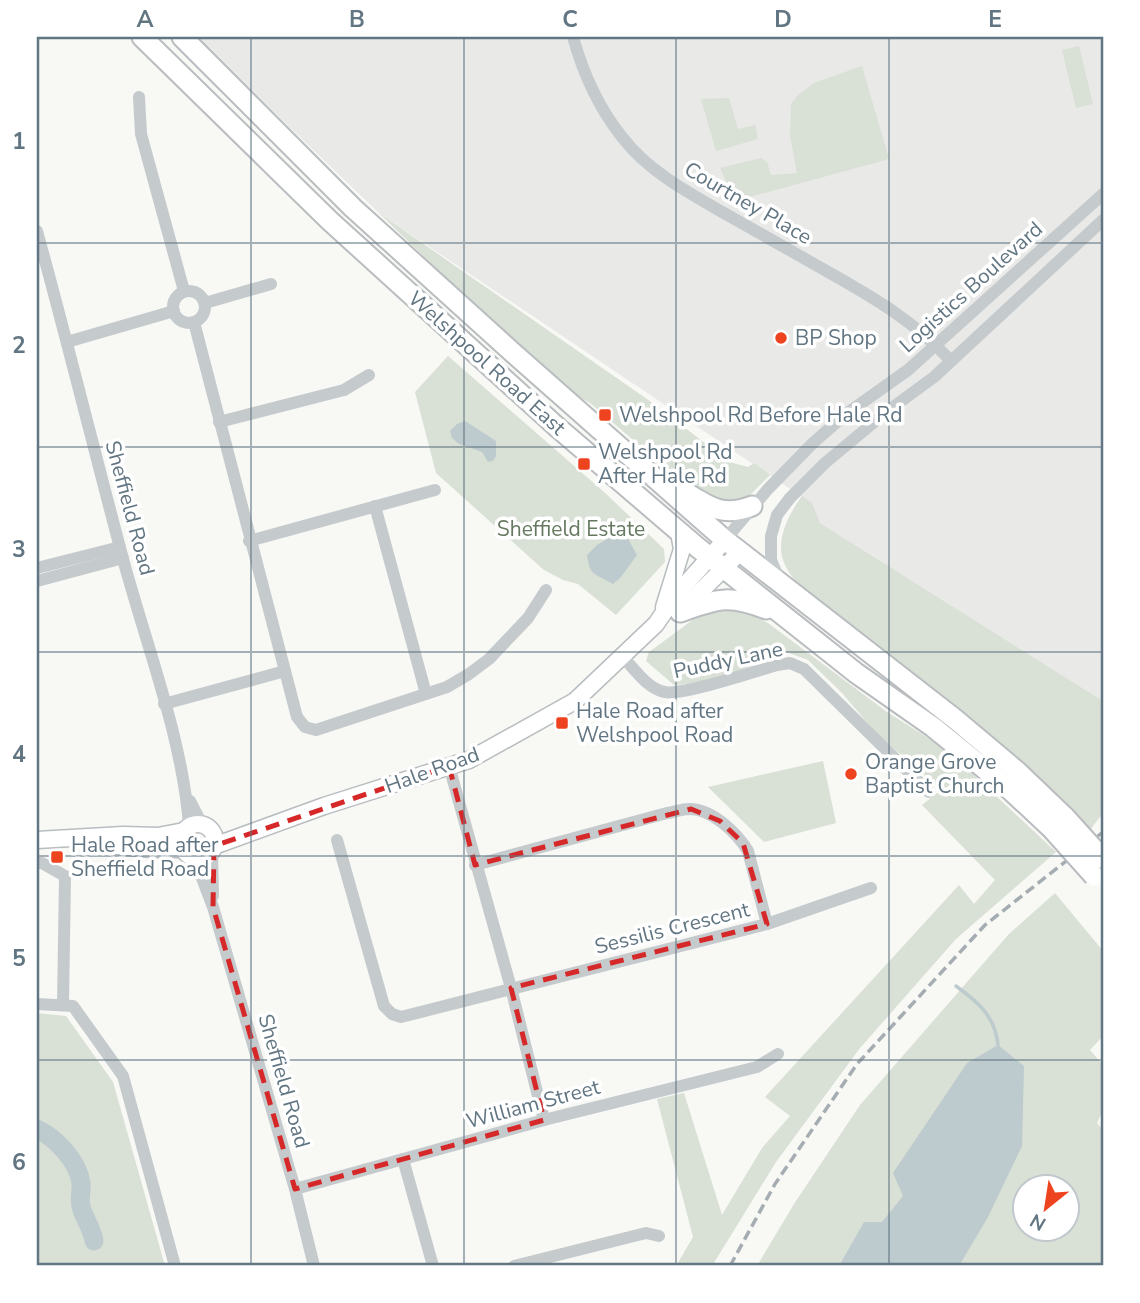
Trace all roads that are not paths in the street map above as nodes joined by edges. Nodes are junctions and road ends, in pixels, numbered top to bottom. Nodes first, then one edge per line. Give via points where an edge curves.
1 (142, 37) edge
2 (182, 37) edge
3 (573, 37) edge
4 (139, 97) dead end
5 (1103, 194) edge
6 (1103, 220) edge
7 (37, 231) edge
8 (271, 284) dead end
9 (184, 291) junction
10 (205, 303) junction
11 (174, 311) junction
12 (194, 322) junction
13 (67, 342) junction
14 (935, 344) junction
15 (951, 360) junction
16 (369, 374) dead end
17 (564, 397) junction
18 (219, 422) junction
19 (435, 490) dead end
20 (375, 506) junction
21 (752, 506) junction
22 (678, 532) junction
23 (249, 541) junction
24 (732, 546) junction
25 (121, 552) junction
26 (718, 563) junction
27 (74, 565) junction
28 (37, 568) edge
29 (37, 581) edge
30 (783, 587) junction
31 (546, 590) dead end
32 (783, 616) junction
33 (666, 618) junction
34 (623, 657) junction
35 (285, 671) junction
36 (426, 694) junction
37 (164, 704) junction
38 (449, 766) junction
39 (929, 792) dead end
40 (1058, 823) junction
41 (202, 835) junction
42 (43, 840) edge
43 (337, 840) dead end
44 (188, 853) junction
45 (37, 863) edge
46 (475, 865) junction
47 (1100, 874) edge
48 (871, 888) dead end
49 (213, 906) junction
50 (767, 924) junction
51 (511, 988) junction
52 (37, 1004) edge
53 (63, 1005) junction
54 (778, 1054) dead end
55 (544, 1120) junction
56 (404, 1159) junction
57 (295, 1189) junction
58 (659, 1236) dead end
59 (549, 1262) edge
60 (175, 1266) edge
61 (314, 1266) edge
62 (433, 1266) edge
63 (514, 1266) edge

1 - 22 highway, Welshpool Road East via 330,221
2 - 17 highway, Welshpool Road East via 353,208
3 - 14 street, Courtney Place via 590,88 605,114 647,163 681,188 883,303
4 - 9 street via 141,134
5 - 14 street, Logistics Boulevard
6 - 15 street, Logistics Boulevard
7 - 13 street, Sheffield Road
8 - 10 street
9 - 10 street via 197,292
9 - 11 street via 175,299
10 - 12 street via 202,317
11 - 12 street via 181,321
11 - 13 street
12 - 18 street
13 - 25 street, Sheffield Road
14 - 15 street, Courtney Place
14 - 21 street, Logistics Boulevard via 908,370 846,414
15 - 30 street, Logistics Boulevard via 825,463 790,498 774,523 770,545 775,573
16 - 18 street via 344,390
17 - 21 highway via 590,407 685,492 730,513
17 - 24 highway, Welshpool Road East
18 - 23 street
19 - 20 street
20 - 23 street
20 - 36 street
21 - 24 street, Logistics Boulevard
22 - 26 highway, Welshpool Road East
22 - 33 main road via 682,549 667,589
23 - 35 street
24 - 26 main road, Hale Road
24 - 30 highway, Welshpool Road East
25 - 27 street
25 - 37 street, Sheffield Road
26 - 32 highway, Welshpool Road East
26 - 33 main road, Hale Road
27 - 28 street
27 - 29 street
30 - 40 highway, Welshpool Road East via 1018,772
31 - 36 street via 528,618 489,659 447,687
32 - 33 highway via 730,599
32 - 40 highway, Welshpool Road East
33 - 34 main road, Hale Road
34 - 38 main road, Hale Road via 575,701 469,760
34 - 39 street, Puddy Lane via 649,684 665,692 777,665 804,668
35 - 36 street via 297,717 304,727 316,730
35 - 37 street
37 - 41 street, Sheffield Road
38 - 41 main road, Hale Road via 254,830
38 - 46 street
40 - 47 highway, Welshpool Road East, bridge
41 - 42 main road, Hale Road
41 - 44 main road via 181,843
41 - 44 main road via 204,857
41 - 49 street, Sheffield Road
42 - 44 main road, Hale Road
43 - 51 street, Sessilis Crescent via 388,1012 407,1017
44 - 49 street, Sheffield Road
45 - 53 street via 65,876
46 - 50 street, Sessilis Crescent via 691,809 720,821 743,843
46 - 51 street
48 - 50 street
49 - 57 street, Sheffield Road
50 - 51 street, Sessilis Crescent
51 - 55 street
52 - 53 street
53 - 60 street via 73,1006 122,1076
54 - 55 street, William Street via 757,1067
55 - 56 street, William Street
56 - 57 street, William Street
56 - 62 street
57 - 61 street, Sheffield Road
58 - 59 street via 646,1233
59 - 63 street

